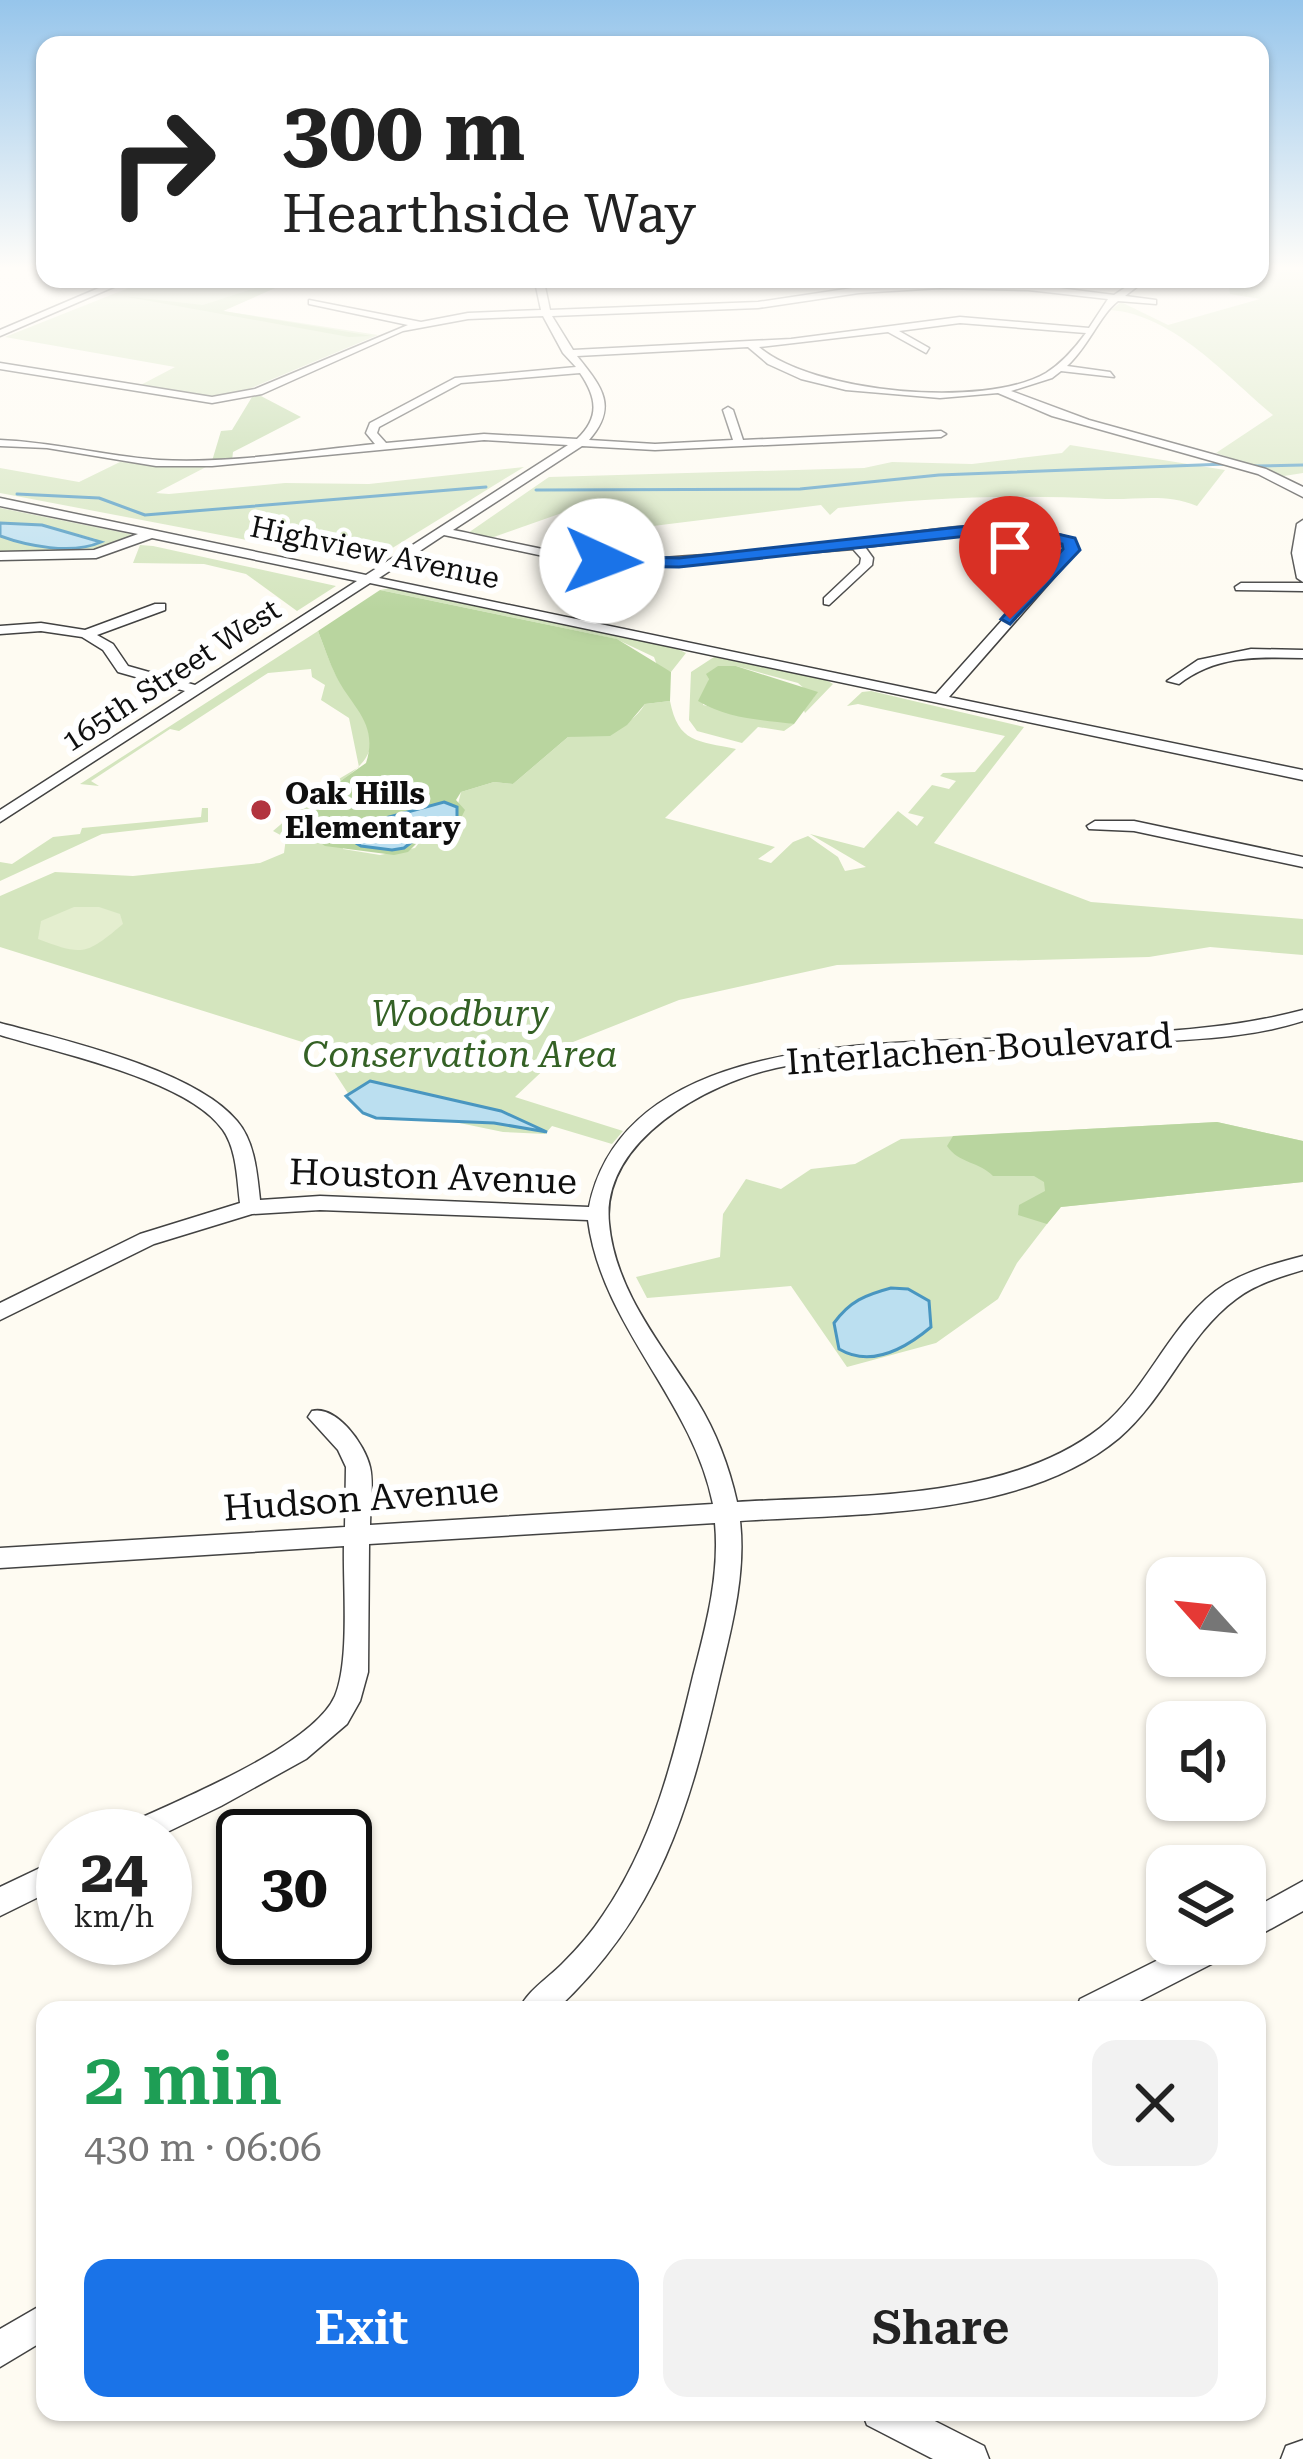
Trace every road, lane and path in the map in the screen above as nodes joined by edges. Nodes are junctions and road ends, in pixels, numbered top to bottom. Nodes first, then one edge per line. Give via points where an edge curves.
1 (82, 381) edge
2 (285, 381) edge
3 (473, 381) edge
4 (586, 381) edge
5 (836, 381) edge
6 (1038, 381) edge
7 (1002, 391) junction
8 (728, 410) dead end
9 (941, 434) dead end
10 (582, 441) junction
11 (0, 443) edge
12 (739, 443) junction
13 (383, 447) junction
14 (1303, 493) edge
15 (0, 502) edge
16 (1303, 524) edge
17 (445, 532) junction
18 (153, 533) junction
19 (856, 544) junction
20 (0, 556) edge
21 (371, 578) junction
22 (1303, 578) edge
23 (1241, 586) dead end
24 (1303, 587) edge
25 (829, 601) dead end
26 (160, 607) dead end
27 (0, 630) edge
28 (86, 634) junction
29 (1303, 654) edge
30 (1174, 681) dead end
31 (197, 690) junction
32 (940, 698) junction
33 (1303, 775) edge
34 (0, 817) edge
35 (1096, 826) dead end
36 (1303, 862) edge
37 (1303, 1015) edge
38 (0, 1029) edge
39 (251, 1207) junction
40 (598, 1214) junction
41 (1303, 1263) edge
42 (0, 1312) edge
43 (320, 1417) dead end
44 (727, 1512) junction
45 (358, 1536) junction
46 (0, 1558) edge
47 (183, 1809) edge
48 (36, 1884) edge
49 (1303, 1895) edge
50 (0, 1902) edge
51 (1266, 1917) edge
52 (1179, 1965) edge
53 (543, 2001) edge
54 (1109, 2001) edge
55 (36, 2326) edge
56 (0, 2349) edge
57 (905, 2421) edge
58 (971, 2459) edge

1 - 2 street via 225,399
3 - 13 street via 451,383 374,425
4 - 10 street via 602,412
5 - 7 street via 939,395
6 - 7 street
7 - 14 street via 1192,448
8 - 12 street
9 - 12 street
10 - 12 street
10 - 13 street via 484,437
10 - 17 street, 165th Street West
11 - 13 street via 178,464
15 - 18 street, Highview Avenue
16 - 22 street
17 - 19 street via 638,563
17 - 21 street, 165th Street West
18 - 20 street via 97,554
18 - 21 street, Highview Avenue
19 - 25 street via 866,566
19 - 32 street via 1005,527 1073,545
21 - 31 street, 165th Street West
21 - 32 street, Highview Avenue
23 - 24 street
26 - 28 street
27 - 28 street
28 - 31 street via 123,669
29 - 30 street via 1210,658
31 - 34 street, 165th Street West
32 - 33 street, Highview Avenue
35 - 36 street via 1134,826
37 - 40 street, Interlachen Boulevard via 1214,1033 847,1052 750,1068 649,1123 619,1159
38 - 39 street via 209,1103 239,1142
39 - 40 street, Houston Avenue
39 - 42 street, Houston Avenue via 147,1239
40 - 44 street, Interlachen Boulevard via 608,1279 700,1429
41 - 44 street, Hudson Avenue via 1246,1280 1215,1300 1108,1434 1036,1473 908,1501
43 - 45 street via 358,1467
44 - 45 street, Hudson Avenue
44 - 53 street, Interlachen Boulevard via 725,1599 669,1826 601,1944
45 - 46 street, Hudson Avenue
45 - 47 street via 356,1672 338,1714 300,1749
48 - 50 street
49 - 51 street
52 - 54 street
55 - 56 street
57 - 58 street

